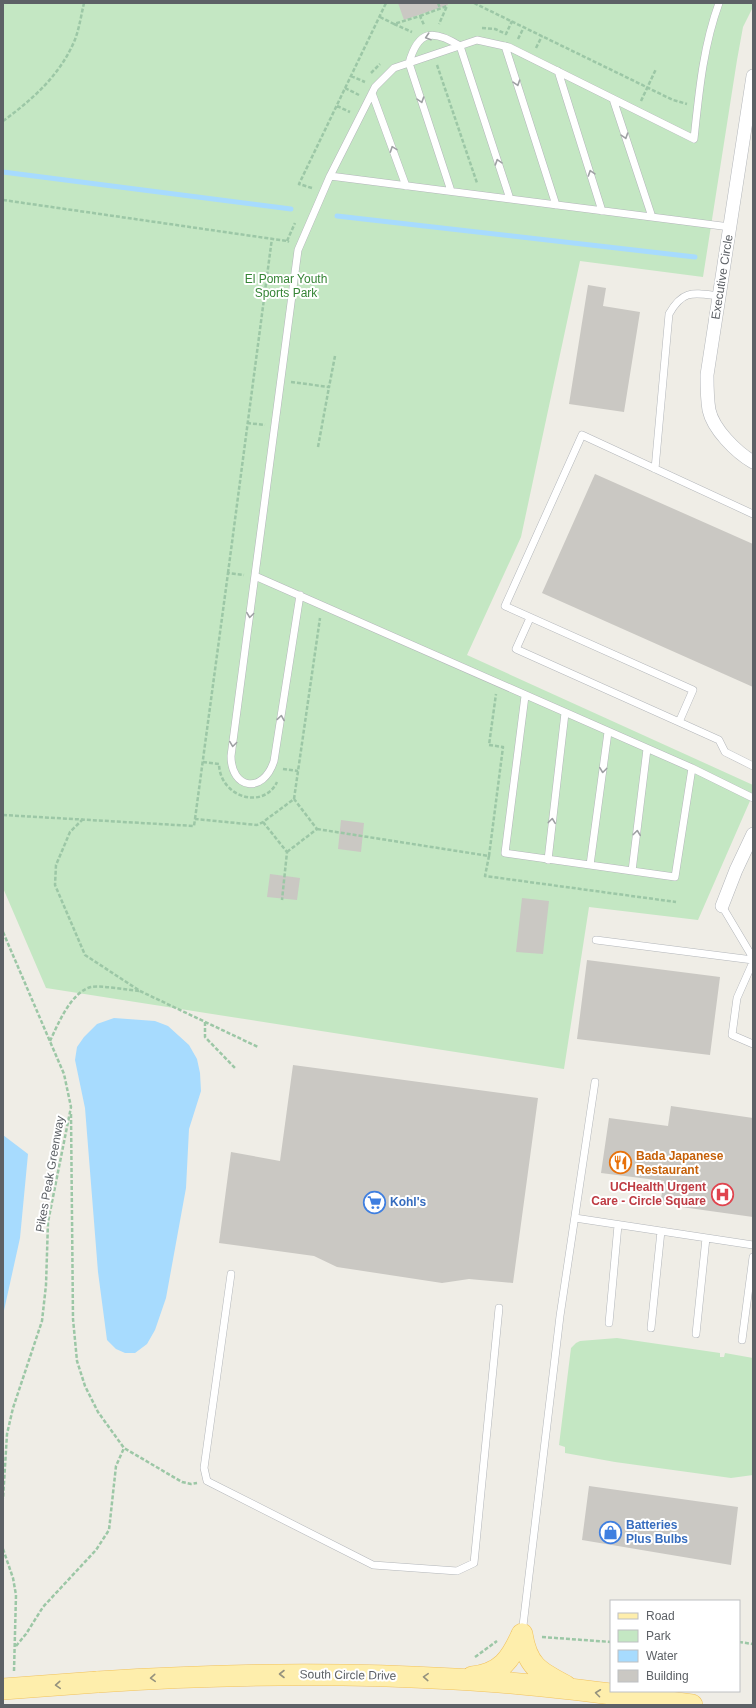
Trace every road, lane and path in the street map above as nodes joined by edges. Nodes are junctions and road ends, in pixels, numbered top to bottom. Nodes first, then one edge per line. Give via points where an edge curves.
1 (84, 3) edge
2 (386, 3) edge
3 (438, 3) edge
4 (474, 3) edge
5 (719, 3) edge
6 (448, 4) edge
7 (440, 8) junction
8 (420, 16) junction
9 (380, 17) junction
10 (394, 24) junction
11 (438, 27) dead end
12 (425, 29) dead end
13 (415, 34) dead end
14 (460, 46) junction
15 (505, 46) junction
16 (409, 63) junction
17 (437, 64) dead end
18 (656, 68) dead end
19 (558, 71) junction
20 (753, 76) edge
21 (647, 87) junction
22 (372, 92) junction
23 (613, 99) junction
24 (697, 108) junction
25 (637, 110) junction
26 (750, 115) edge
27 (3, 122) edge
28 (330, 176) junction
29 (406, 186) junction
30 (451, 191) junction
31 (309, 194) dead end
32 (481, 195) junction
33 (510, 199) junction
34 (3, 200) edge
35 (556, 205) junction
36 (602, 211) junction
37 (652, 217) junction
38 (296, 221) dead end
39 (730, 227) junction
40 (272, 238) junction
41 (287, 240) junction
42 (298, 250) junction
43 (719, 296) junction
44 (335, 356) dead end
45 (290, 382) dead end
46 (329, 387) junction
47 (247, 423) junction
48 (273, 426) junction
49 (318, 448) dead end
50 (753, 462) edge
51 (655, 469) junction
52 (753, 514) edge
53 (228, 574) junction
54 (255, 576) junction
55 (300, 595) junction
56 (322, 605) junction
57 (530, 618) junction
58 (497, 683) junction
59 (525, 696) junction
60 (565, 713) junction
61 (679, 722) junction
62 (608, 732) junction
63 (647, 749) junction
64 (753, 766) edge
65 (692, 768) junction
66 (753, 798) edge
67 (294, 799) junction
68 (3, 815) edge
69 (83, 819) junction
70 (195, 819) junction
71 (264, 822) junction
72 (317, 829) junction
73 (753, 834) edge
74 (287, 852) junction
75 (489, 856) junction
76 (548, 860) junction
77 (590, 866) junction
78 (632, 871) junction
79 (282, 900) dead end
80 (676, 902) dead end
81 (722, 906) joint
82 (3, 932) edge
83 (596, 940) dead end
84 (753, 960) edge
85 (140, 991) junction
86 (205, 1022) junction
87 (50, 1041) junction
88 (753, 1044) edge
89 (258, 1047) dead end
90 (236, 1069) dead end
91 (595, 1082) dead end
92 (71, 1107) junction
93 (575, 1218) junction
94 (618, 1225) junction
95 (662, 1231) junction
96 (706, 1238) junction
97 (753, 1245) edge
98 (753, 1257) edge
99 (231, 1274) dead end
100 (499, 1308) dead end
101 (609, 1323) dead end
102 (651, 1328) dead end
103 (696, 1334) dead end
104 (742, 1340) dead end
105 (124, 1448) junction
106 (207, 1480) junction
107 (3, 1499) edge
108 (3, 1549) edge
109 (530, 1635) junction
110 (610, 1642) edge
111 (740, 1642) edge
112 (753, 1644) edge
113 (16, 1646) junction
114 (456, 1679) junction
115 (8, 1683) edge
116 (572, 1690) junction
117 (692, 1705) edge

1 - 27 path via 75,41 64,62 46,86
2 - 9 path
3 - 7 path
4 - 21 path
5 - 24 lane via 704,52
6 - 7 path
6 - 11 path
7 - 8 path
8 - 10 path
8 - 12 path
9 - 10 path
9 - 31 path via 299,184 312,188
10 - 13 path
14 - 15 lane via 477,40
14 - 16 lane
14 -> 16 lane via 437,34 428,36 416,44
33 -> 14 lane
15 - 19 lane
15 -> 35 lane
16 - 22 lane via 394,68
16 -> 30 lane
17 - 32 path
18 - 21 path
19 - 23 lane
36 -> 19 lane
20 - 26 street, Executive Circle
21 - 24 path
21 - 25 path
22 - 28 lane
29 -> 22 lane
23 - 25 lane
23 -> 37 lane
24 - 25 lane via 694,139
26 - 39 street, Executive Circle
28 - 29 lane
28 - 42 lane
29 - 30 lane
30 - 32 lane
32 - 33 lane
33 - 35 lane
34 - 40 path
35 - 36 lane
36 - 37 lane
37 - 39 lane
38 - 41 path
39 - 43 street, Executive Circle
40 - 41 path
40 - 47 path
41 - 42 path
42 - 48 lane
43 - 50 street, Executive Circle via 707,375 710,412 724,437
43 - 51 lane via 692,293 678,301 669,314
44 - 46 path
45 - 46 path
46 - 49 path
47 - 48 path
47 - 53 path
48 - 54 lane
51 - 52 lane
51 - 57 lane via 582,435 505,606
53 - 54 path
53 - 70 path
54 - 55 lane
54 -> 55 lane via 231,756 231,767 242,781 250,784 259,784 266,778 274,761
55 - 56 lane
56 - 58 lane
56 - 67 path
57 - 61 lane via 516,649
57 - 61 lane via 693,690
58 - 59 lane
58 - 75 path via 489,745 503,747
59 - 60 lane
59 - 76 lane via 505,853
60 - 62 lane
76 -> 60 lane
61 - 64 lane via 719,740 725,752
62 - 63 lane
62 -> 77 lane
63 - 65 lane
78 -> 63 lane
65 - 66 lane
65 - 78 lane via 675,877
67 - 71 path
67 - 72 path
68 - 69 path
69 - 70 path via 194,826
69 - 85 path via 70,832 56,865 55,885 85,955
70 - 71 path via 257,825
71 - 74 path
72 - 74 path
72 - 75 path
73 - 81 street
74 - 79 path
75 - 80 path via 485,876
76 - 77 lane
77 - 78 lane
81 - 84 lane
82 - 87 path, Pikes Peak Greenway
83 - 84 lane
84 - 88 lane via 737,998 732,1035
85 - 86 path
85 - 87 path via 91,987 72,999
86 - 89 path
86 - 90 path via 205,1037
87 - 92 path, Pikes Peak Greenway via 64,1074
91 - 93 lane
92 - 105 path via 72,1295 77,1361 85,1386 98,1412
92 - 107 path, Pikes Peak Greenway via 48,1222 42,1321 7,1434
93 - 94 lane
93 - 109 lane via 560,1316
94 - 95 lane
94 - 101 lane
95 - 96 lane
95 - 102 lane
96 - 97 lane
96 - 103 lane
98 - 104 lane
99 - 106 lane via 204,1468
100 - 106 lane via 474,1563 457,1572 372,1565
105 - 106 path via 182,1482 191,1484
105 - 113 path via 116,1466 108,1530 96,1550 43,1607
108 - 113 path via 16,1595
109 - 110 path
109 - 114 main road via 512,1657 492,1672 482,1676
109 - 116 main road via 525,1651 529,1660 550,1678
111 - 112 path
113 - 115 path
114 -> 115 main road, South Circle Drive, bridge via 282,1674
114 - 116 main road, South Circle Drive
117 -> 116 main road, South Circle Drive

